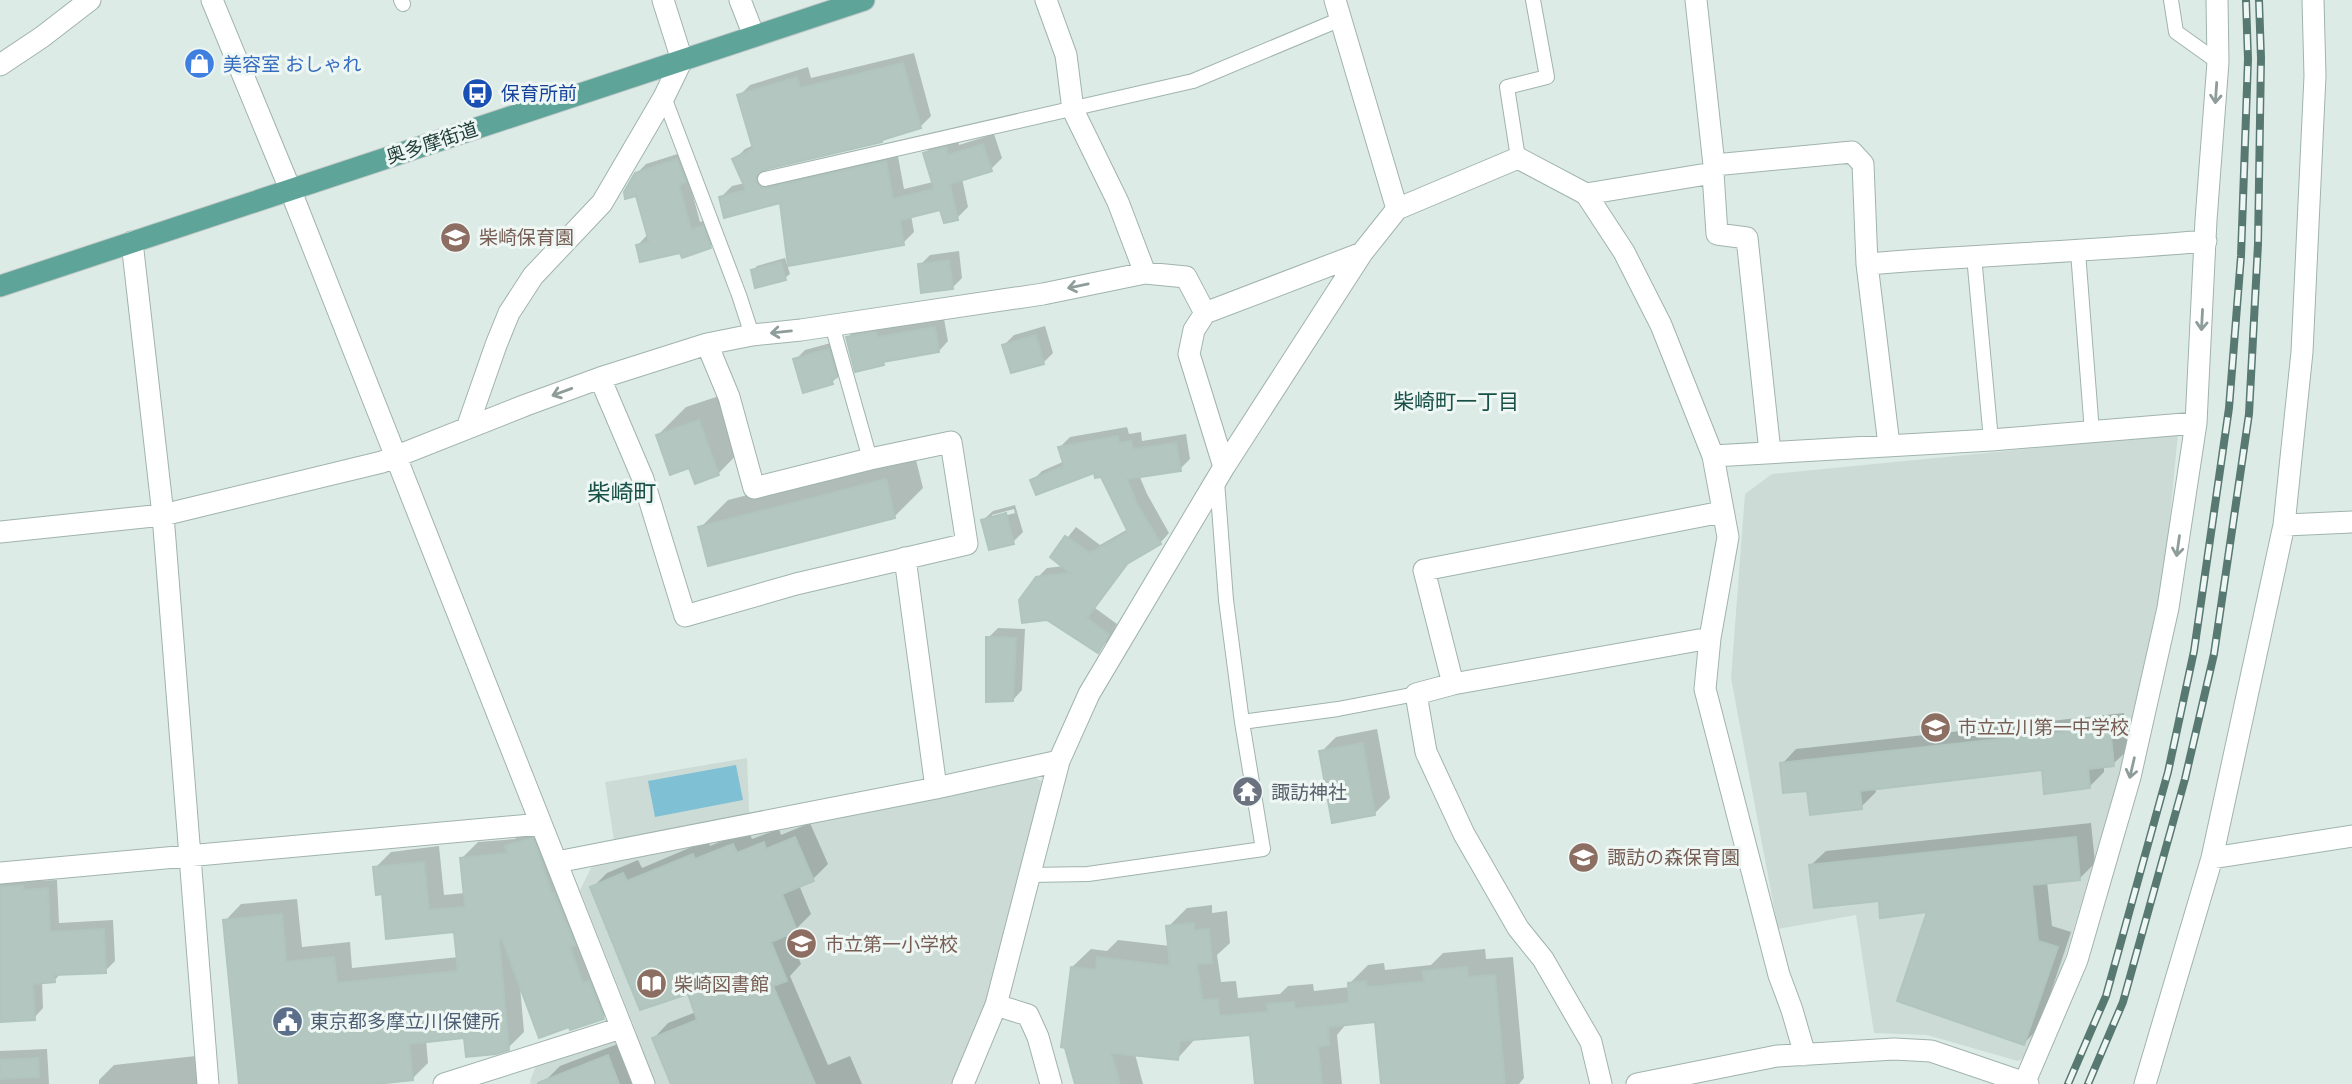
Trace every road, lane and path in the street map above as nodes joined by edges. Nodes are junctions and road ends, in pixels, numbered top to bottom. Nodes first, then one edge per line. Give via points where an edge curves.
1 (90, 0) edge
2 (212, 0) edge
3 (663, 0) edge
4 (740, 0) edge
5 (864, 0) edge
6 (1046, 0) edge
7 (1533, 0) edge
8 (1696, 0) edge
9 (2171, 0) edge
10 (2217, 0) edge
11 (2313, 0) edge
12 (1338, 9) edge
13 (754, 36) junction
14 (682, 60) junction
15 (2218, 62) junction
16 (0, 65) edge
17 (664, 97) junction
18 (1073, 110) junction
19 (1518, 158) junction
20 (1713, 169) junction
21 (765, 179) dead end
22 (290, 189) junction
23 (1586, 194) junction
24 (1397, 209) junction
25 (2206, 240) junction
26 (132, 242) junction
27 (2078, 252) junction
28 (1362, 253) junction
29 (1974, 256) junction
30 (1867, 264) junction
31 (1145, 273) junction
32 (0, 286) edge
33 (1205, 313) junction
34 (832, 325) junction
35 (752, 335) junction
36 (707, 344) junction
37 (600, 378) junction
38 (2196, 424) junction
39 (467, 428) junction
40 (2092, 432) junction
41 (1990, 440) junction
42 (1889, 445) junction
43 (1770, 452) junction
44 (1713, 456) junction
45 (396, 457) junction
46 (870, 458) junction
47 (1220, 473) junction
48 (1723, 512) junction
49 (163, 515) junction
50 (2352, 522) edge
51 (2284, 526) junction
52 (0, 532) edge
53 (905, 558) junction
54 (1710, 638) junction
55 (1453, 684) junction
56 (1416, 694) junction
57 (1242, 722) junction
58 (1059, 761) junction
59 (936, 788) junction
60 (541, 824) junction
61 (2352, 836) edge
62 (188, 855) junction
63 (2212, 858) junction
64 (557, 862) junction
65 (0, 873) edge
66 (1030, 875) junction
67 (996, 1005) junction
68 (621, 1028) junction
69 (1805, 1055) junction
70 (208, 1084) edge
71 (444, 1084) edge
72 (644, 1084) edge
73 (963, 1084) edge
74 (1051, 1084) edge
75 (1601, 1084) edge
76 (1637, 1084) edge
77 (2026, 1084) edge
78 (2145, 1084) edge

1 - 16 street
2 - 22 street
3 - 14 street
4 - 13 street
5 - 13 main road, 奥多摩街道
6 - 18 street via 1066,55
7 - 19 lane via 1547,78 1507,87
8 - 20 street
9 - 15 lane via 2176,32
10 - 15 street
11 - 51 street via 2315,76 2302,352
12 - 18 lane via 1193,81
12 - 24 street
13 - 14 main road, 奥多摩街道
14 - 17 street
14 - 22 main road, 奥多摩街道
15 -> 25 street
17 - 35 lane
17 - 39 street via 602,203 533,276 509,313
18 - 21 lane
18 - 31 street via 1118,202
19 - 23 street
19 - 24 street
20 - 23 street
20 - 30 street via 1852,152 1863,164
20 - 43 street via 1717,234 1747,238
22 - 26 main road, 奥多摩街道
22 - 45 street
23 - 44 street via 1624,252 1661,325
24 - 28 street
25 - 27 street
25 -> 38 street
26 - 32 main road, 奥多摩街道
26 - 49 street
27 - 29 street
27 - 40 lane
28 - 33 street
28 - 47 street
29 - 30 street
29 - 41 lane
30 - 42 street
31 - 33 street via 1186,277
31 -> 34 street
33 - 47 street via 1194,330 1189,354
34 -> 35 street
34 - 46 lane
35 - 36 street
36 - 37 street
36 - 46 street via 729,397 754,488
37 -> 39 street
37 - 53 street via 643,479 685,616
38 - 40 street
38 -> 77 street via 2168,608 2130,777 2077,960
39 - 45 street
40 - 41 street
41 - 42 street
42 - 43 street
43 - 44 street
44 - 48 street
45 - 49 street
45 - 60 street
46 - 53 street via 951,442 967,544
47 - 57 lane via 1226,600
47 - 58 street via 1089,694
48 - 54 street via 1728,537
48 - 55 street via 1424,570
49 - 52 street
49 - 62 street
50 - 51 street
51 - 63 street
53 - 59 street
54 - 55 street
54 - 69 street via 1705,689 1779,975
55 - 56 street
56 - 57 lane
56 - 75 street via 1426,752 1464,834 1591,1042
57 - 66 lane via 1263,849 1088,874
58 - 59 street
58 - 66 street
59 - 64 street
60 - 62 street
60 - 64 street
61 - 63 street
62 - 65 street
62 - 70 street
63 - 78 street
64 - 68 street
66 - 67 street
67 - 73 street
67 - 74 street via 1028,1015
68 - 71 street
68 - 72 street
69 - 76 street via 1777,1056
69 - 77 street via 1931,1051

